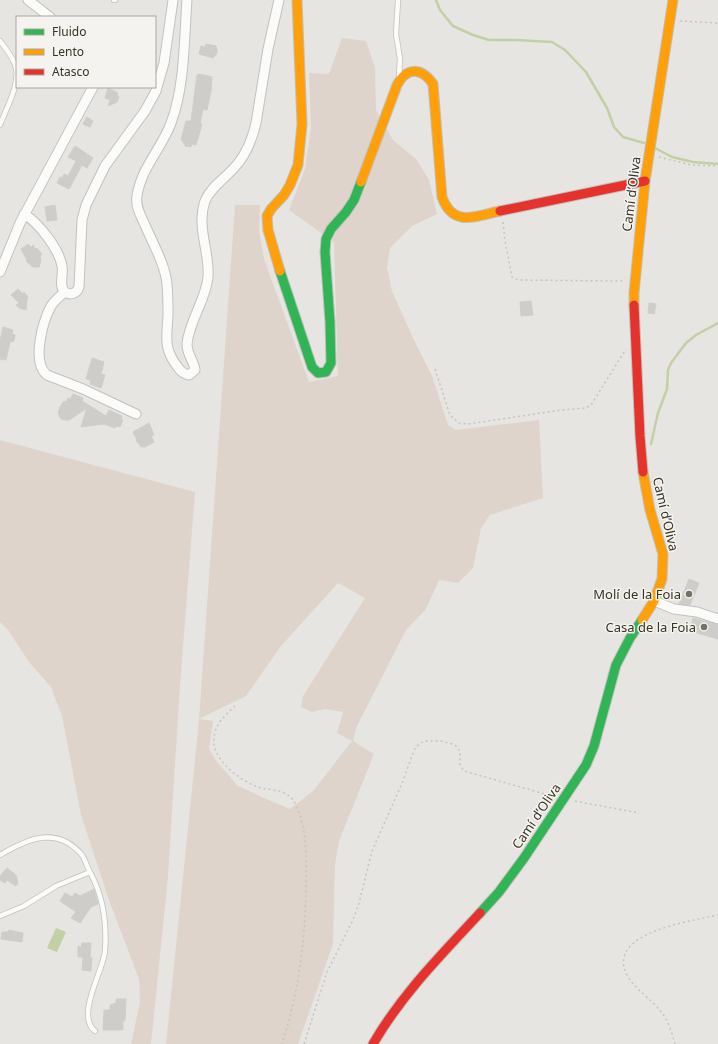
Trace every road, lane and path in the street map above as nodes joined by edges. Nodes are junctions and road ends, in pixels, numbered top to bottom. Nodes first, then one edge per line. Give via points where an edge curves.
1 (28, 0) edge
2 (172, 0) edge
3 (188, 0) edge
4 (279, 0) edge
5 (297, 0) edge
6 (398, 0) edge
7 (673, 0) edge
8 (49, 16) edge
9 (670, 20) junction
10 (718, 23) edge
11 (0, 41) edge
12 (16, 67) edge
13 (16, 80) edge
14 (397, 84) junction
15 (92, 88) edge
16 (0, 125) edge
17 (649, 155) junction
18 (718, 166) edge
19 (645, 181) junction
20 (502, 210) junction
21 (24, 214) junction
22 (0, 272) edge
23 (626, 277) dead end
24 (65, 292) junction
25 (627, 347) dead end
26 (435, 369) dead end
27 (136, 414) dead end
28 (654, 600) junction
29 (718, 619) edge
30 (236, 706) dead end
31 (563, 799) junction
32 (639, 813) dead end
33 (0, 855) edge
34 (90, 872) junction
35 (718, 915) edge
36 (0, 916) edge
37 (95, 1031) dead end
38 (282, 1044) edge
39 (304, 1044) edge
40 (373, 1044) edge
41 (675, 1044) edge

1 - 8 street
2 - 24 street via 164,63 158,87 145,111 109,161 83,212 78,291 68,294
3 - 4 street via 182,73 176,109 168,130 144,172 137,207 166,278 168,353 179,370 188,375 195,370 195,366 187,344 208,276 202,234 204,206 214,186 240,161 253,135
5 - 14 street via 302,124 298,165 284,195 267,216 270,239 281,276 312,367 318,373 326,372 331,363 326,239 354,200
6 - 14 lane via 396,34 400,69
7 - 9 street, Camí d’Oliva
9 - 10 path
9 - 17 street, Camí d’Oliva
11 - 12 lane
13 - 16 lane
14 - 20 street via 405,74 416,71 425,74 433,84 442,197 448,211 464,218
15 - 21 street
17 - 18 path via 691,165
17 - 19 street, Camí d’Oliva
19 - 20 street
19 - 28 street, Camí d’Oliva via 635,270 634,311 643,471 650,510 663,554 662,579
20 - 23 path via 514,279 616,281
21 - 22 street
21 - 24 street via 36,223 57,253 62,266 61,286
24 - 27 street via 52,305 44,326 39,351 41,369 53,378
25 - 26 path via 591,405 586,408 468,424 459,423 450,415
28 - 29 street via 674,610 696,612
28 - 31 street, Camí d’Oliva via 616,665 594,746 586,765
30 - 38 path via 223,718 214,737 218,754 226,766 241,778 255,786 286,793 294,800 303,827 306,848 304,938 291,1017
31 - 32 path
31 - 39 path via 464,771 460,765 460,751 452,744 432,740 418,745 372,851 359,903 327,972
31 - 40 street, Camí d’Oliva via 498,892 412,987
33 - 34 lane via 30,839 57,838 79,852
34 - 36 lane via 56,886 24,906
34 - 37 lane via 102,898 106,943 90,1003 89,1018
35 - 41 path via 645,934 624,955 627,975 663,1014

